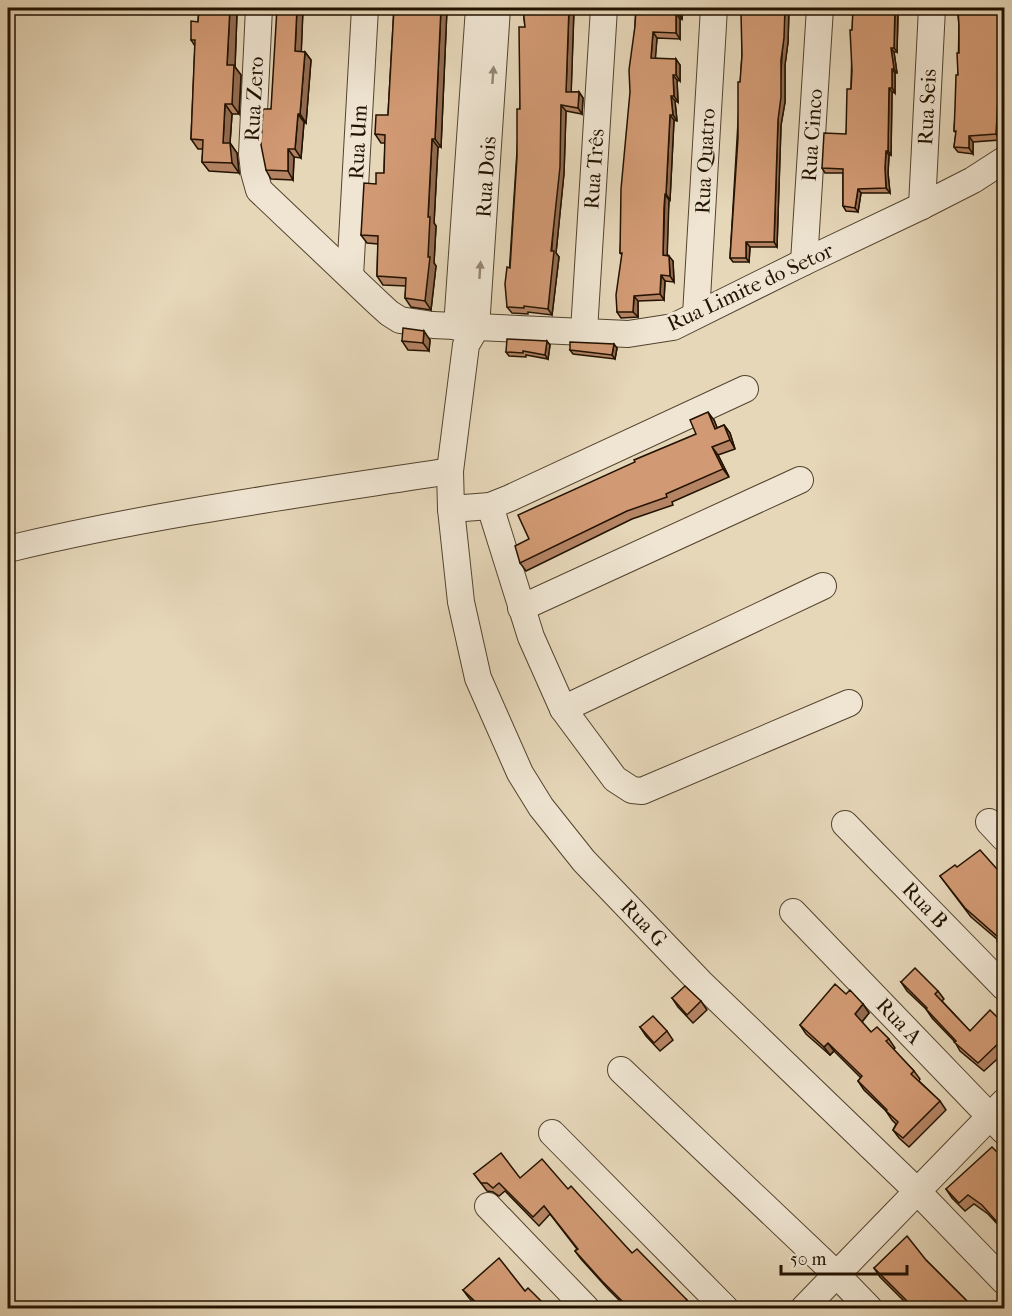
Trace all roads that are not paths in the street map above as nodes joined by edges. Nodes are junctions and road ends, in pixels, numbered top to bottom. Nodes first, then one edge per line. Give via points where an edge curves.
1 (259, 8) edge
2 (365, 8) edge
3 (479, 8) edge
4 (497, 8) edge
5 (604, 8) edge
6 (714, 8) edge
7 (820, 8) edge
8 (932, 8) edge
9 (1005, 160) edge
10 (260, 189) joint
11 (922, 206) junction
12 (804, 262) junction
13 (350, 276) junction
14 (696, 315) junction
15 (584, 331) junction
16 (466, 333) junction
17 (745, 389) dead end
18 (450, 471) junction
19 (800, 480) dead end
20 (490, 506) junction
21 (451, 509) junction
22 (8, 549) edge
23 (823, 586) dead end
24 (521, 608) junction
25 (849, 703) dead end
26 (563, 709) junction
27 (845, 824) dead end
28 (793, 912) dead end
29 (1005, 987) edge
30 (621, 1070) dead end
31 (1000, 1116) edge
32 (552, 1132) dead end
33 (918, 1192) junction
34 (488, 1206) dead end
35 (836, 1274) junction
36 (1005, 1281) edge
37 (586, 1308) edge
38 (725, 1308) edge
39 (804, 1308) edge
40 (869, 1308) edge

1 - 10 street, Rua Zero via 252,154
2 - 13 street, Rua Um
3 - 16 street
16 -> 4 street, Rua Dois
5 - 15 street, Rua Três
6 - 14 street, Rua Quatro
7 - 12 street, Rua Cinco
8 - 11 street, Rua Seis
9 - 11 street, Rua Limite do Setor
10 - 13 street, Rua Limite do Setor
11 - 12 street, Rua Limite do Setor
12 - 14 street, Rua Limite do Setor
13 - 16 street, Rua Limite do Setor via 400,320
14 - 15 street, Rua Limite do Setor via 673,327 650,332
15 - 16 street, Rua Limite do Setor
16 - 18 street, Rua Dois
17 - 20 street
18 - 21 street, Rua G
18 - 22 street via 176,514
19 - 24 street
20 - 21 street
20 - 24 street
21 - 33 street, Rua G via 461,602 478,678 520,773 540,807 584,861 700,982
23 - 26 street
24 - 26 street
25 - 26 street via 642,791 632,790 615,779
27 - 29 street, Rua B
28 - 31 street, Rua A
30 - 35 street
31 - 33 street
32 - 38 street
33 - 35 street
33 - 36 street, Rua G
34 - 37 street
35 - 39 street
35 - 40 street

